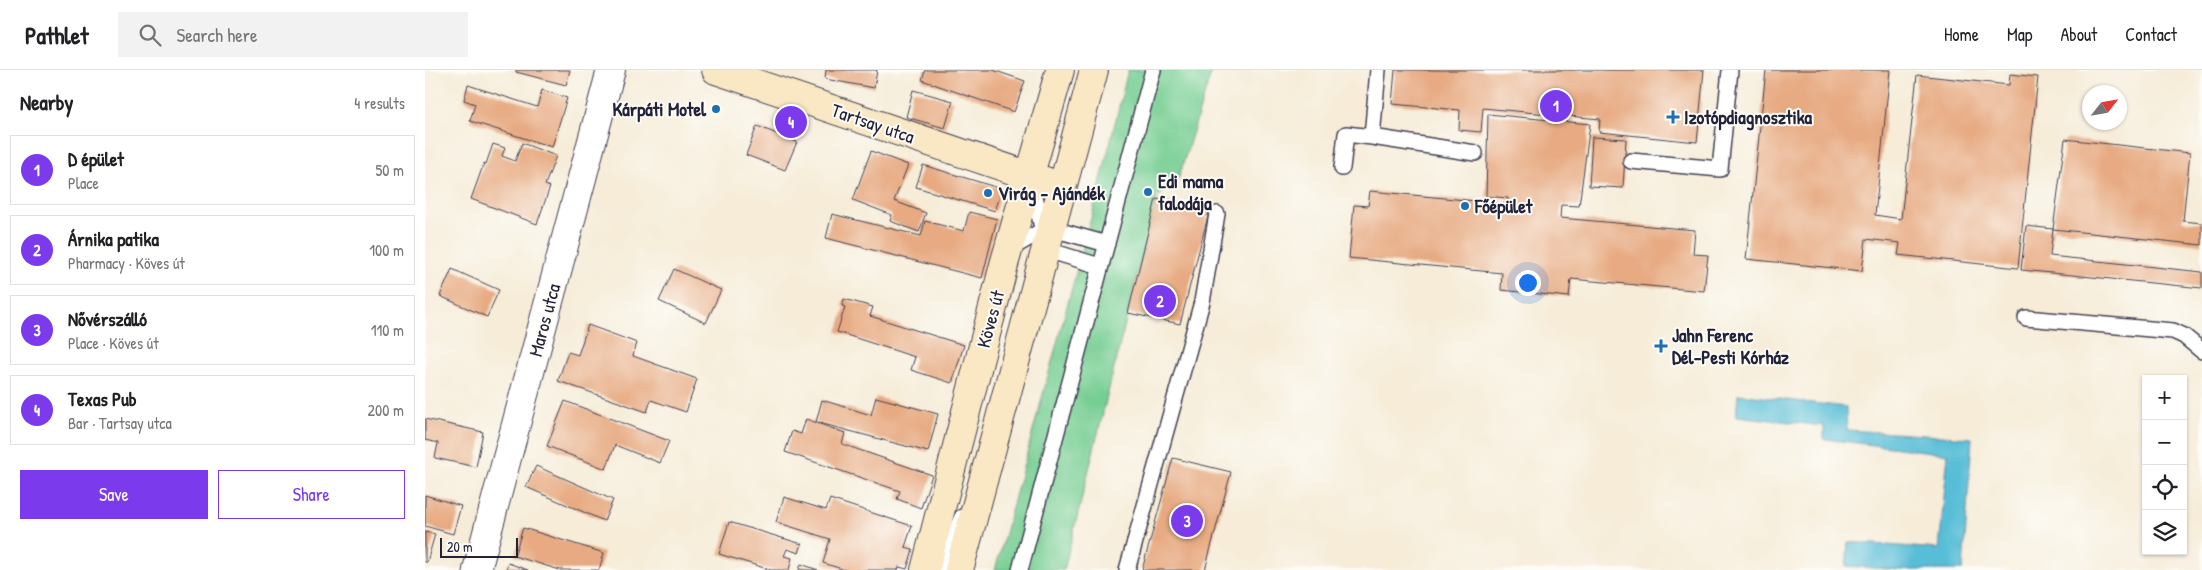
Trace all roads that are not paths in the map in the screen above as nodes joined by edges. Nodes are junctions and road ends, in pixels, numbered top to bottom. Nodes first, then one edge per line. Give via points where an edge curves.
1 (611, 70) edge
2 (716, 70) edge
3 (1060, 70) edge
4 (1094, 70) edge
5 (1153, 70) edge
6 (1378, 70) edge
7 (1730, 70) edge
8 (1372, 137) junction
9 (1475, 153) dead end
10 (1631, 161) dead end
11 (1342, 168) dead end
12 (1030, 177) junction
13 (1064, 188) junction
14 (1217, 214) dead end
15 (1047, 236) junction
16 (1107, 244) junction
17 (1008, 251) junction
18 (1100, 266) junction
19 (2026, 318) dead end
20 (2202, 351) edge
21 (988, 458) junction
22 (477, 570) edge
23 (925, 570) edge
24 (939, 570) edge
25 (959, 570) edge
26 (1019, 570) edge
27 (1127, 570) edge

1 - 22 street, Maros utca
2 - 12 street, Tartsay utca
3 - 12 street, Köves út
4 - 13 street, Köves út
5 - 16 lane
6 - 8 lane
7 - 10 lane via 1720,169
8 - 9 lane
8 - 11 lane via 1346,134
12 - 13 street, Tartsay utca
12 - 15 street
12 - 17 street, Köves út
13 - 15 street, Köves út
14 - 27 lane via 1202,302
15 - 16 lane
15 - 17 lane
15 - 18 lane
15 - 21 street, Köves út
16 - 18 lane
17 - 23 street, Köves út
18 - 26 lane
19 - 20 lane via 2173,331
21 - 24 lane, Köves út
21 - 25 street, Köves út

